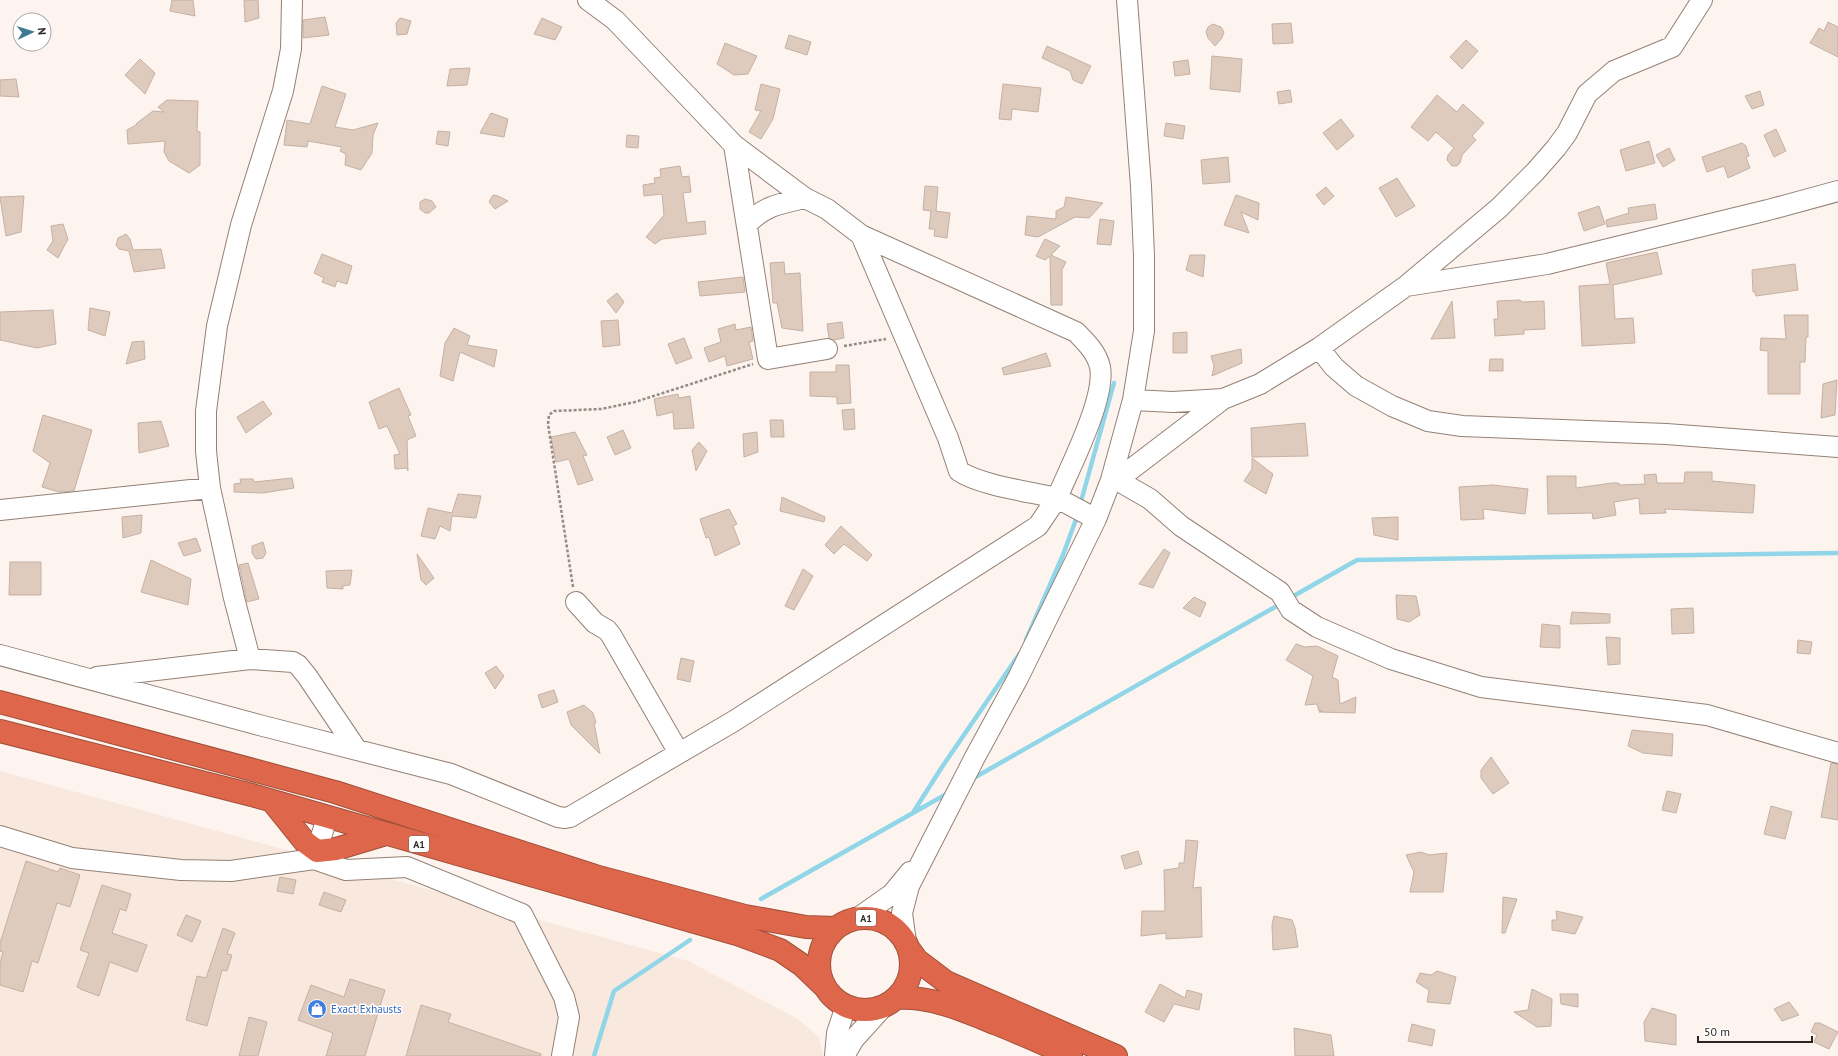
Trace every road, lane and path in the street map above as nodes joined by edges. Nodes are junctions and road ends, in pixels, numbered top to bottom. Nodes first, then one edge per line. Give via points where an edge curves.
1 (292, 0) edge
2 (588, 0) edge
3 (1127, 0) edge
4 (1702, 0) edge
5 (608, 6) edge
6 (734, 144) junction
7 (1838, 190) edge
8 (805, 198) junction
9 (747, 224) junction
10 (861, 235) junction
11 (1406, 286) junction
12 (904, 335) junction
13 (1319, 348) junction
14 (827, 349) joint
15 (768, 359) junction
16 (1223, 399) junction
17 (1133, 400) junction
18 (1838, 447) edge
19 (1114, 480) junction
20 (210, 488) junction
21 (1057, 498) junction
22 (0, 510) edge
23 (1096, 519) junction
24 (576, 602) joint
25 (0, 655) edge
26 (250, 660) junction
27 (87, 678) junction
28 (0, 702) edge
29 (0, 731) edge
30 (357, 750) junction
31 (1838, 752) edge
32 (679, 754) junction
33 (272, 801) junction
34 (328, 818) junction
35 (386, 834) junction
36 (0, 836) edge
37 (315, 855) junction
38 (923, 855) junction
39 (858, 918) junction
40 (836, 928) junction
41 (907, 945) junction
42 (825, 987) junction
43 (890, 1002) junction
44 (846, 1006) junction
45 (562, 1056) edge
46 (834, 1056) edge
47 (844, 1056) edge
48 (1071, 1056) edge
49 (1116, 1056) edge

1 - 20 street via 291,49 283,92 241,225 217,326 206,411 206,451
2 - 5 street
3 - 17 street via 1144,256 1144,331
4 - 11 street via 1672,47 1614,71 1587,94 1567,133 1535,172 1498,208
5 - 6 street via 615,20
6 - 8 street
6 - 9 street
7 - 11 street via 1768,210 1547,264
8 - 9 street via 774,205 759,212
8 - 10 street via 827,209
9 - 15 street
10 - 12 street
10 - 21 street via 1076,332 1088,344 1100,366 1098,401
11 - 13 street
12 - 14 path
12 - 21 street via 948,438 959,471 984,481
13 - 16 street via 1260,384
13 - 18 street via 1334,367 1356,386 1392,406 1428,421 1462,426 1666,434
14 - 15 street
15 - 24 path via 635,402 601,409 554,411 549,416 548,424
16 - 17 street via 1173,402
16 - 19 street
17 - 19 street
19 - 23 street
19 - 31 street via 1150,499 1181,526 1280,592 1291,610 1317,627 1391,659 1481,687 1707,715
20 - 22 street
20 - 26 street
21 - 23 street
21 - 32 street via 1038,526
23 - 38 street via 1018,678
24 - 32 street via 595,623 611,635
25 - 27 street
26 - 27 street
26 - 30 street via 293,662 298,665
27 - 30 street
28 - 40 highway, A1 via 327,790 595,876 745,916 806,927
29 - 33 highway, A1
30 - 32 street via 451,774 565,818
33 - 34 highway, A1
33 - 37 highway
34 - 35 highway, A1
34 - 37 street
35 - 37 highway
35 - 42 highway, A1 via 740,935 780,950 802,965
36 - 37 street via 72,858 181,870 231,871
37 - 45 street via 346,870 407,867 522,914 564,996 569,1017
38 - 39 street via 892,894
38 - 41 street via 909,886 902,913
39 - 40 highway, A1 via 846,921
39 - 41 highway, A1 via 873,918 886,922 898,931
40 - 42 highway, A1 via 823,945 820,955 820,977
41 - 43 highway via 911,962 910,975 905,988
41 - 49 highway, A1 via 917,960 946,982
42 - 44 highway, A1 via 834,998
43 - 44 highway, A1 via 864,1010
43 - 47 street via 854,1039
43 - 48 highway, A1 via 907,997 937,1002 966,1011
44 - 46 street via 837,1033

